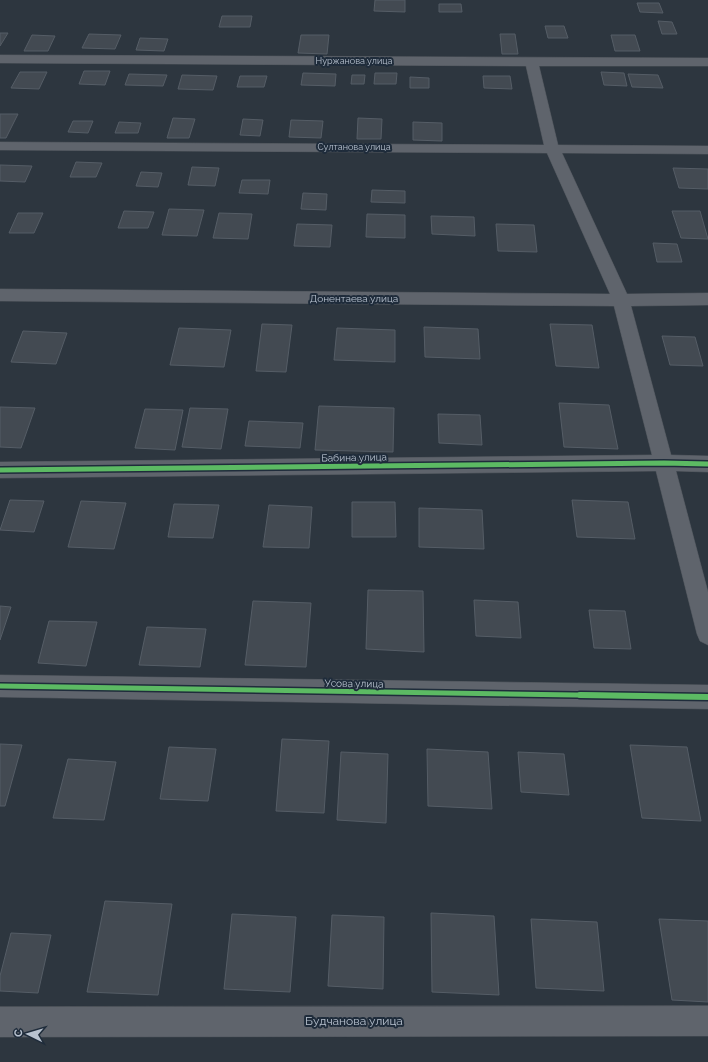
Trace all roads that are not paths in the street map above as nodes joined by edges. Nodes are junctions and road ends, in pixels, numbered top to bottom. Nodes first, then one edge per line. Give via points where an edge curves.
1 (0, 59) edge
2 (532, 62) junction
3 (708, 62) edge
4 (0, 146) edge
5 (552, 148) junction
6 (708, 150) edge
7 (0, 295) edge
8 (708, 299) edge
9 (621, 300) junction
10 (664, 463) junction
11 (708, 464) edge
12 (0, 470) edge
13 (708, 634) edge
14 (0, 686) edge
15 (708, 698) edge
16 (708, 1021) edge
17 (0, 1022) edge

1 - 2 street, Нуржанова улица
2 - 3 street, Нуржанова улица
2 - 5 street
4 - 5 street, Султанова улица
5 - 6 street, Султанова улица
5 - 9 street
7 - 9 street, Донентаева улица
8 - 9 street, Донентаева улица
9 - 10 street
10 - 11 street, Бабина улица
10 - 12 street, Бабина улица
10 - 13 street
14 - 15 street, Усова улица
16 - 17 street, Будчанова улица

